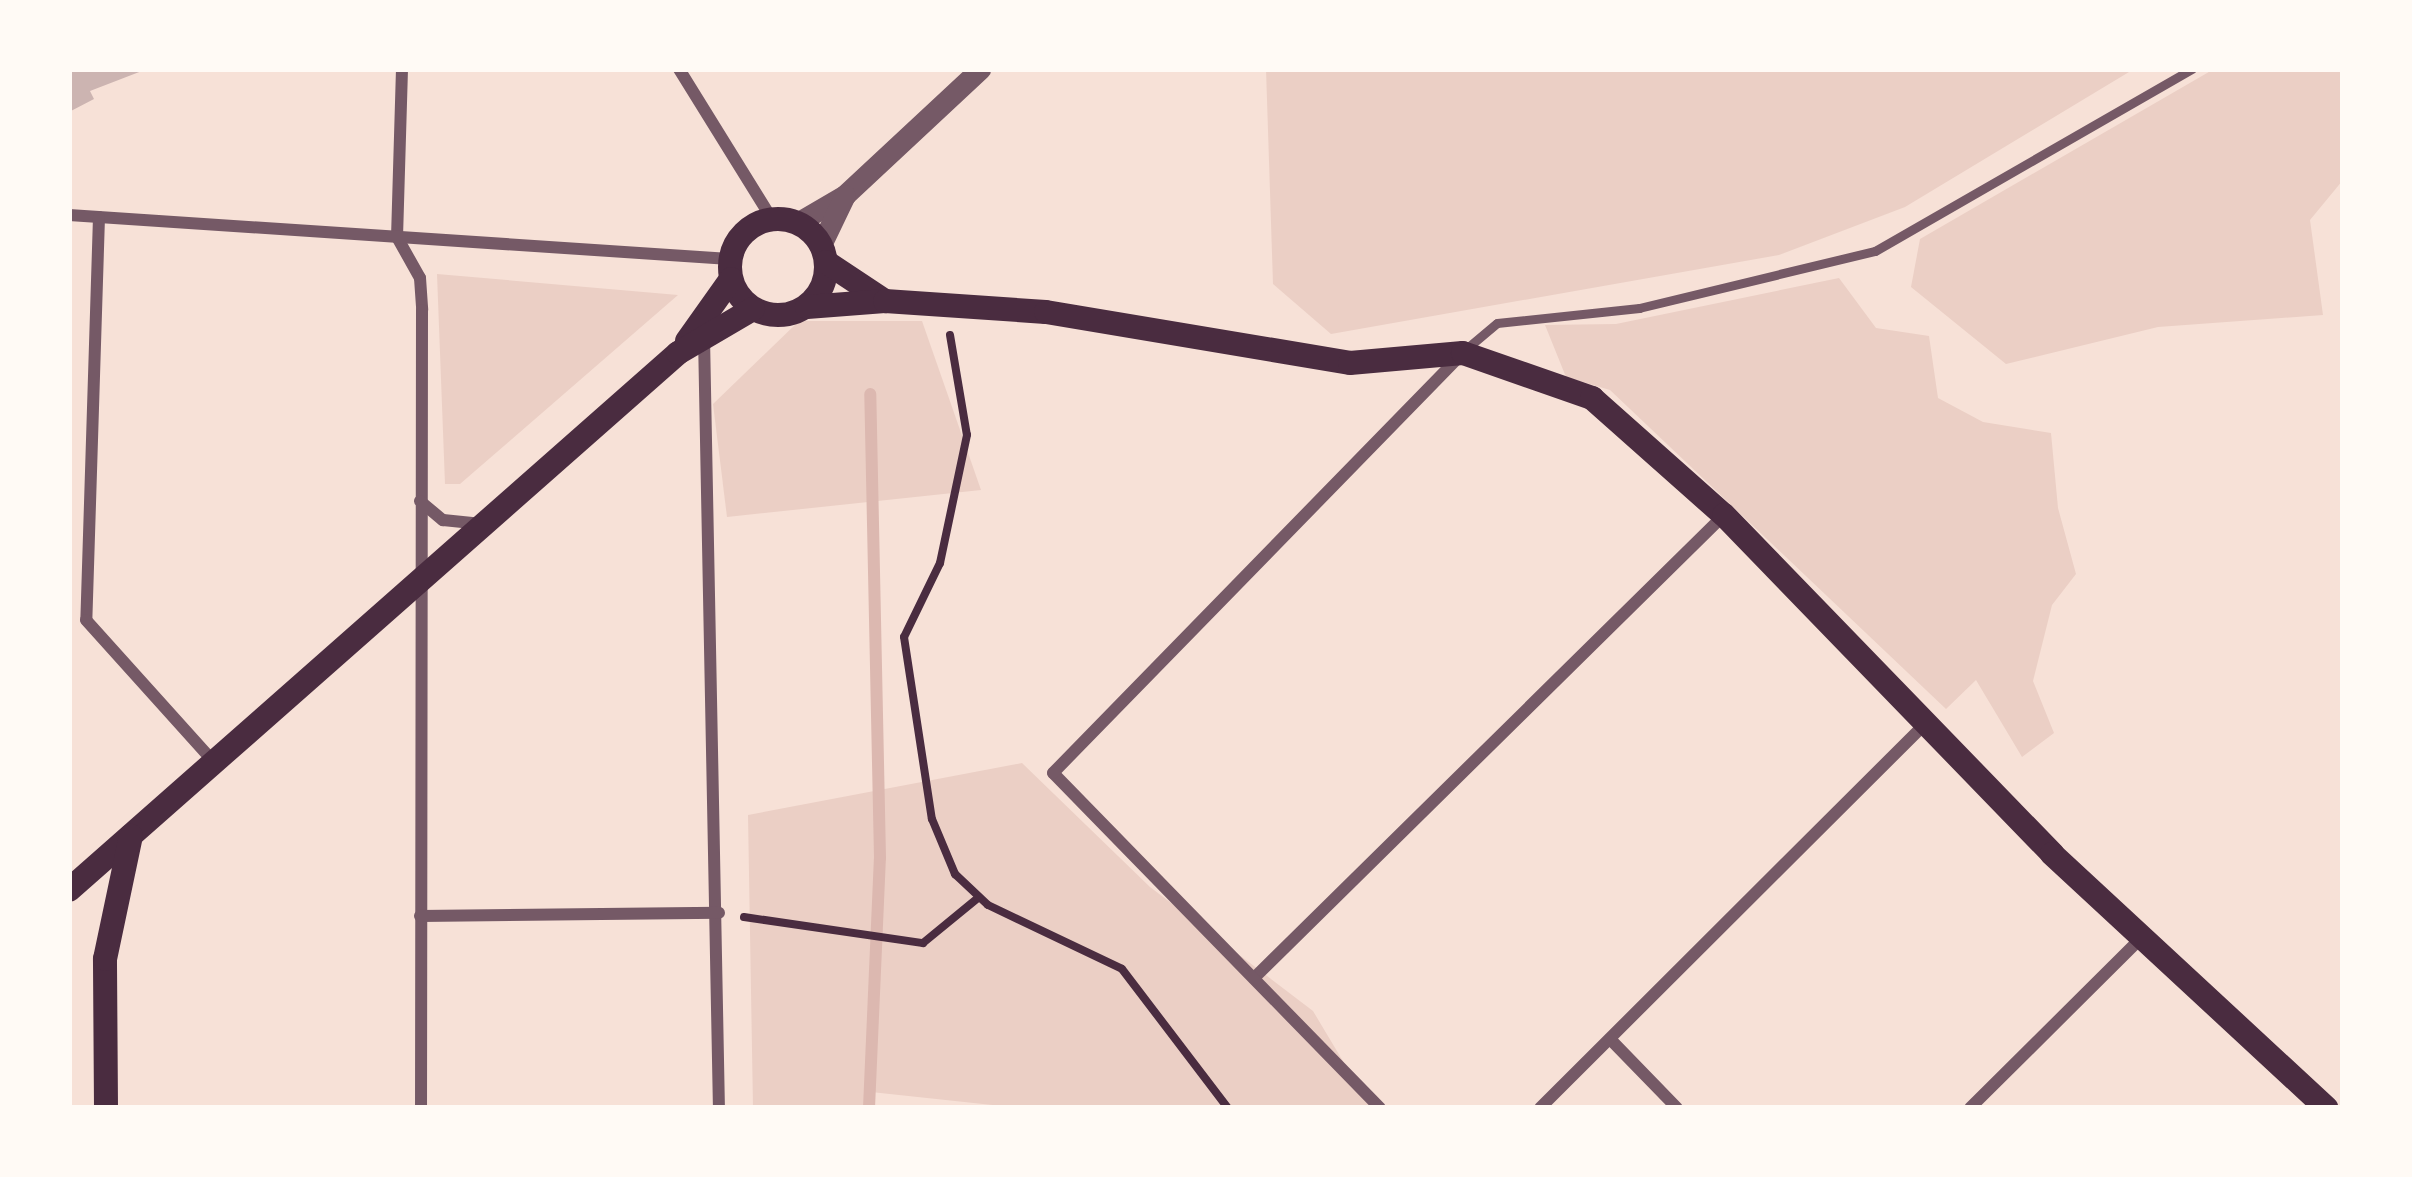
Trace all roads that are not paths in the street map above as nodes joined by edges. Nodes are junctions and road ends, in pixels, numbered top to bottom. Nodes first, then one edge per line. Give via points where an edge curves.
1 (402, 69) edge
2 (679, 69) edge
3 (980, 69) edge
4 (2192, 69) edge
5 (845, 195) junction
6 (69, 215) edge
7 (98, 217) junction
8 (784, 221) junction
9 (397, 237) junction
10 (823, 254) junction
11 (731, 269) junction
12 (885, 301) junction
13 (807, 307) junction
14 (753, 309) junction
15 (704, 336) junction
16 (678, 353) junction
17 (1463, 353) junction
18 (418, 500) junction
19 (1724, 514) junction
20 (483, 524) junction
21 (421, 579) junction
22 (1924, 725) junction
23 (214, 762) junction
24 (131, 836) junction
25 (69, 890) edge
26 (719, 913) junction
27 (420, 916) junction
28 (2144, 935) junction
29 (1254, 978) junction
30 (1610, 1039) junction
31 (106, 1108) edge
32 (422, 1108) edge
33 (719, 1108) edge
34 (1380, 1108) edge
35 (1540, 1108) edge
36 (1678, 1108) edge
37 (1970, 1108) edge
38 (2326, 1108) edge

1 - 9 street
2 - 8 street
3 - 5 street
4 - 17 lane via 1875,251 1660,304 1497,323 1475,334
5 - 8 street
5 - 10 street
6 - 7 street
7 - 9 street
7 - 23 street via 86,620
8 - 10 main road
8 - 11 main road via 744,232
9 - 11 street
9 - 18 street via 420,278
10 - 12 main road
10 - 13 main road via 823,287
11 - 14 main road
11 - 16 main road
12 - 13 main road
12 - 17 main road via 1046,313 1350,363
13 - 14 main road via 781,316
14 - 15 main road
15 - 16 main road
15 - 26 street
16 - 20 main road
17 - 19 main road via 1592,398
17 - 29 street via 1053,773
18 - 20 street via 443,520
18 - 21 street
19 - 22 main road
19 - 29 street
20 - 21 main road
21 - 23 main road
21 - 27 street
22 - 28 main road
22 - 30 street
23 - 24 main road
24 - 25 main road
24 - 31 main road via 105,959
26 - 27 street
26 - 33 street
27 - 32 street
28 - 37 street
28 - 38 main road
29 - 34 street
30 - 35 street
30 - 36 street

